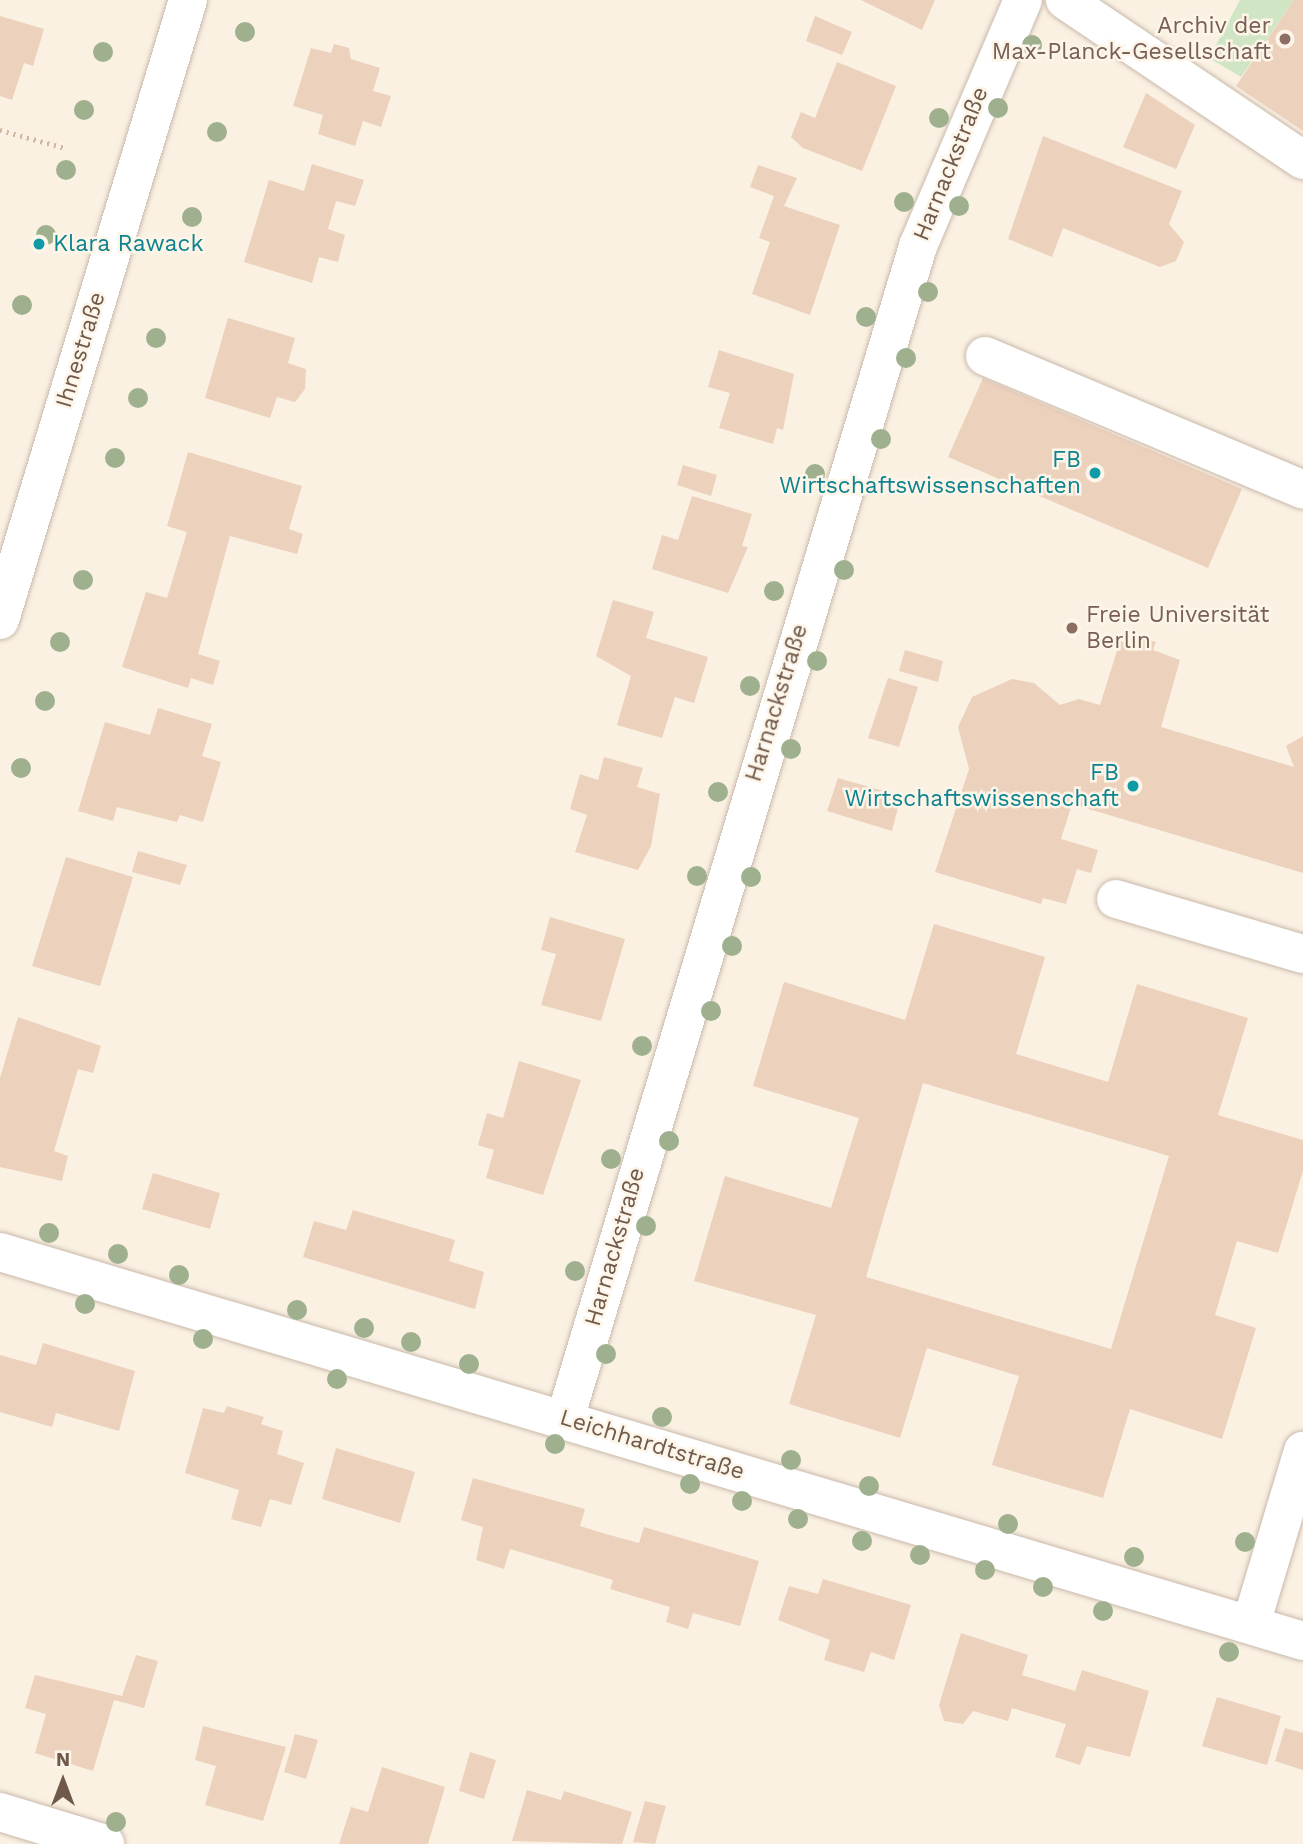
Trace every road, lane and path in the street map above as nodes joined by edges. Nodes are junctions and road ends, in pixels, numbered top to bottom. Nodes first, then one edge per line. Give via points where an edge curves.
1 (188, 0) edge
2 (1023, 0) edge
3 (1065, 0) edge
4 (0, 130) edge
5 (65, 148) dead end
6 (1303, 160) edge
7 (985, 356) dead end
8 (1303, 490) edge
9 (0, 620) edge
10 (1116, 899) dead end
11 (1303, 954) edge
12 (0, 1252) edge
13 (565, 1419) junction
14 (1303, 1451) edge
15 (1251, 1624) junction
16 (1303, 1641) edge
17 (0, 1812) edge
18 (105, 1844) edge

1 - 9 street, Ihnestraße
2 - 13 street, Harnackstraße via 918,246
3 - 6 street
4 - 5 path
7 - 8 street
10 - 11 street
12 - 13 street, Leichhardtstraße
13 - 15 street, Leichhardtstraße
14 - 15 street
15 - 16 street, Leichhardtstraße
17 - 18 street

